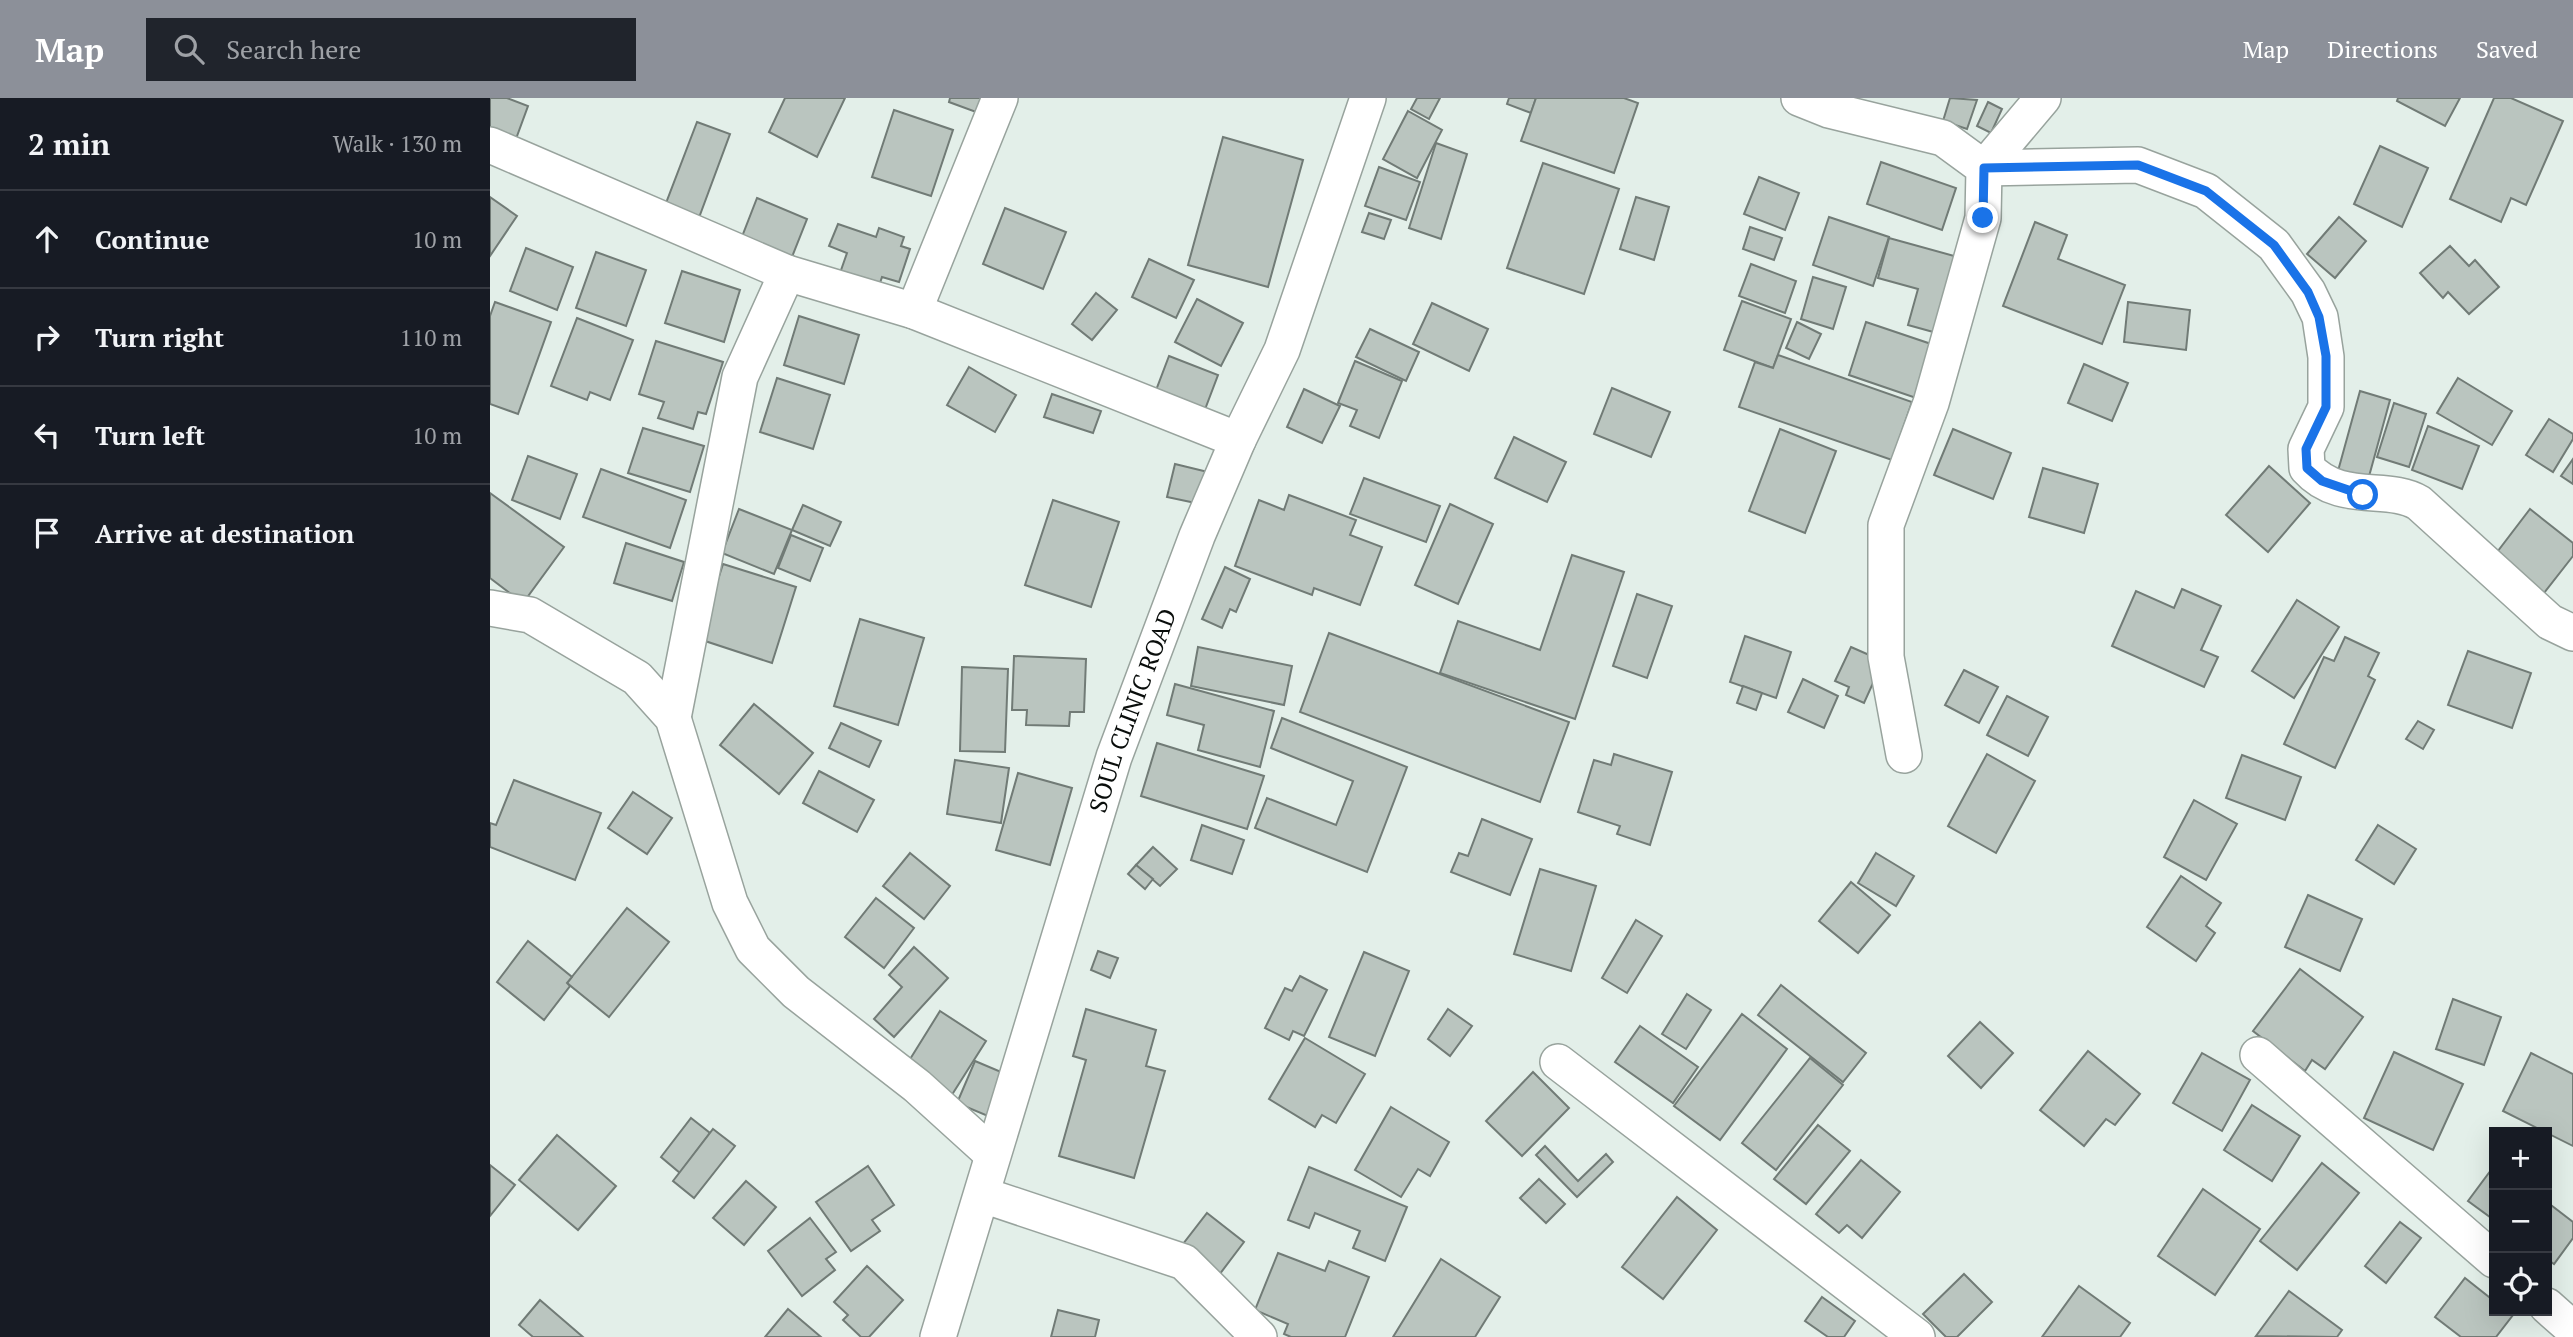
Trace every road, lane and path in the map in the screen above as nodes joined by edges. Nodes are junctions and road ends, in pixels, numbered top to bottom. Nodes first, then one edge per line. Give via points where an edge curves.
1 (1000, 98) edge
2 (1368, 98) edge
3 (1799, 98) edge
4 (2043, 98) edge
5 (490, 145) edge
6 (1984, 168) junction
7 (787, 273) junction
8 (914, 311) junction
9 (1238, 440) junction
10 (490, 608) edge
11 (2573, 633) edge
12 (673, 718) junction
13 (1903, 755) dead end
14 (2258, 1055) dead end
15 (1558, 1062) dead end
16 (992, 1154) junction
17 (983, 1195) junction
18 (2489, 1256) edge
19 (2552, 1310) edge
20 (2573, 1329) edge
21 (937, 1337) edge
22 (1259, 1337) edge
23 (1917, 1337) edge

1 - 8 street
2 - 9 street, SOUL CLINIC ROAD via 1282,350
3 - 6 street via 1942,138
4 - 6 street
5 - 7 street
6 - 11 street via 2138,165 2206,191 2274,245 2308,292 2319,317 2326,356 2326,407 2306,449 2307,468 2322,481 2363,495 2419,503 2550,622
6 - 13 street via 1983,218 1931,403 1886,525 1886,657
7 - 8 street
7 - 12 street via 740,377
8 - 9 street
9 - 16 street, SOUL CLINIC ROAD via 1114,757
10 - 12 street via 530,615 592,649 637,678
12 - 16 street via 730,903 753,949 796,992 917,1086
14 - 18 street
15 - 23 street
16 - 17 street, SOUL CLINIC ROAD
17 - 21 street, SOUL CLINIC ROAD
17 - 22 street via 1184,1262
19 - 20 street

